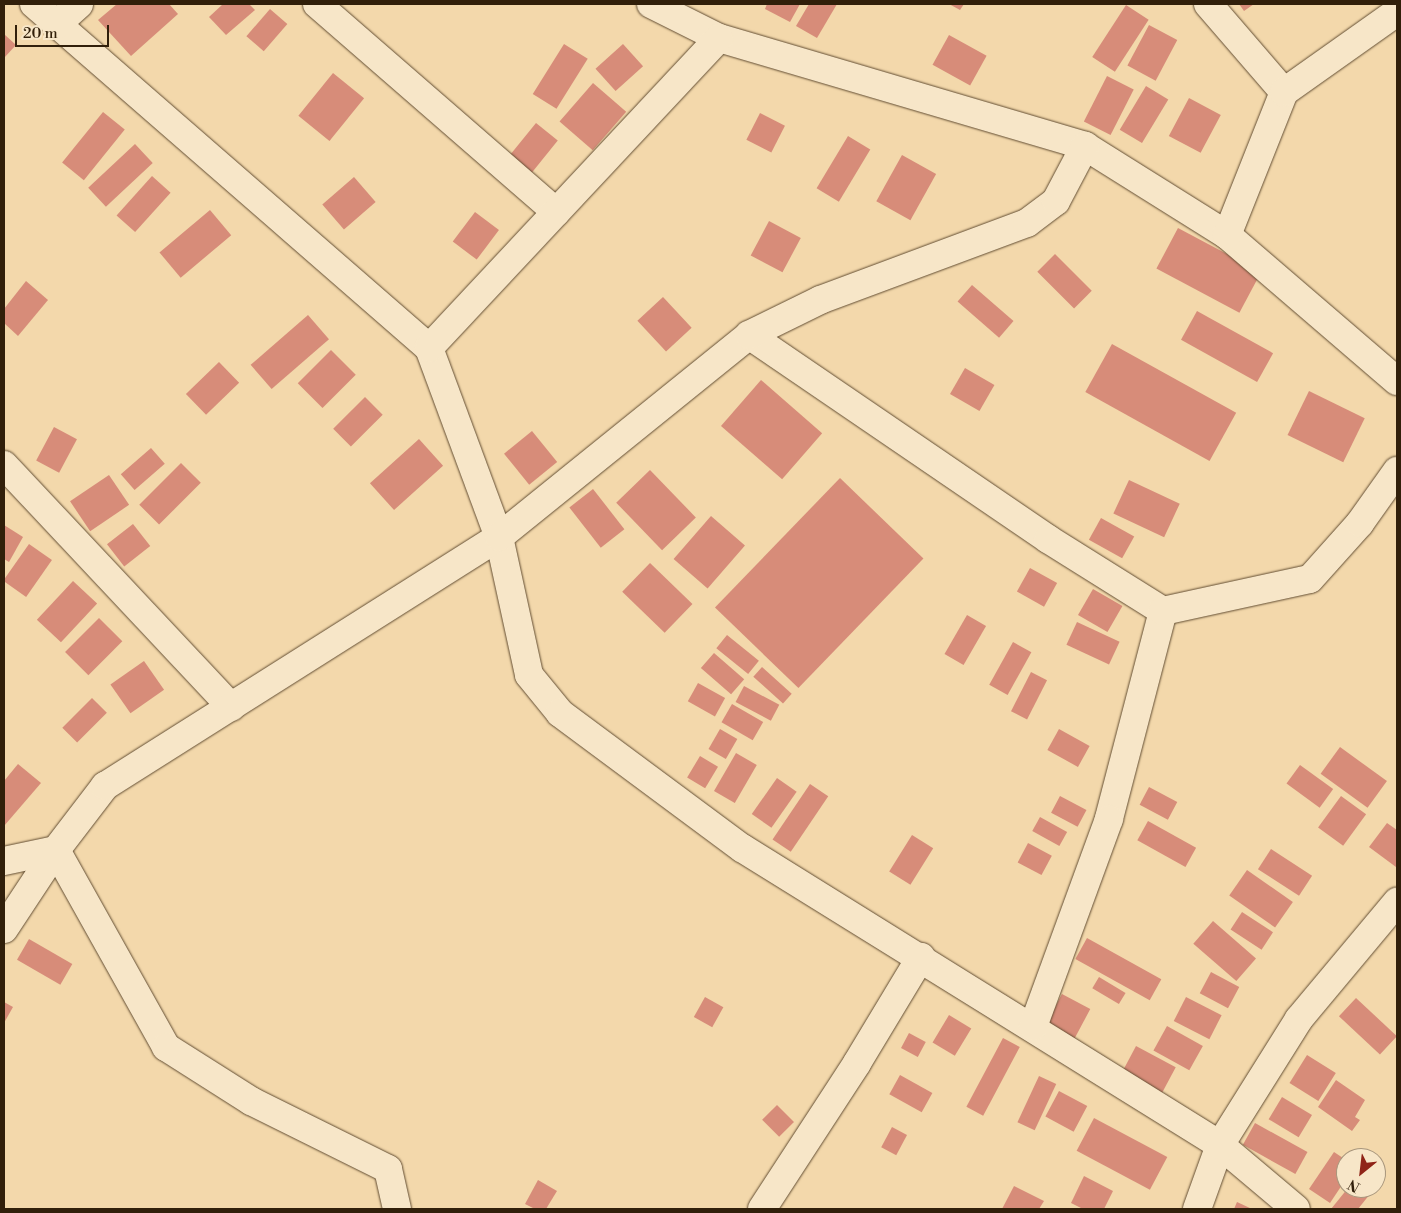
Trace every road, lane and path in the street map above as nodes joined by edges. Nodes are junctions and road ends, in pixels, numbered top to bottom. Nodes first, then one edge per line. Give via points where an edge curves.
1 (34, 4) edge
2 (79, 4) edge
3 (317, 4) edge
4 (651, 4) edge
5 (1208, 4) edge
6 (1397, 12) edge
7 (56, 25) junction
8 (719, 38) junction
9 (1284, 92) junction
10 (1085, 146) junction
11 (556, 212) junction
12 (1227, 235) junction
13 (749, 335) junction
14 (429, 348) junction
15 (1397, 381) edge
16 (4, 465) edge
17 (1397, 471) edge
18 (500, 537) junction
19 (1163, 611) junction
20 (231, 707) junction
21 (56, 850) junction
22 (4, 861) edge
23 (1397, 902) edge
24 (4, 929) edge
25 (921, 958) junction
26 (1033, 1028) junction
27 (1220, 1145) junction
28 (397, 1209) edge
29 (762, 1209) edge
30 (1197, 1209) edge
31 (1296, 1209) edge

1 - 7 street
2 - 7 street
3 - 11 street
4 - 8 street
5 - 9 street
6 - 9 street
7 - 14 street
8 - 10 street
8 - 11 street
9 - 12 street
10 - 12 street
10 - 13 street via 1056,201 1027,223 820,300
11 - 14 street
12 - 15 street
13 - 18 street
13 - 19 street via 1048,538
14 - 18 street
16 - 20 street
17 - 19 street via 1360,523 1310,579
18 - 20 street
18 - 25 street via 529,674 560,713 742,848
19 - 26 street via 1109,819
20 - 21 street via 105,786
21 - 22 street
21 - 24 street
21 - 28 street via 166,1047 251,1100 388,1169
23 - 27 street via 1298,1019
25 - 26 street
25 - 29 street
26 - 27 street
27 - 30 street
27 - 31 street

